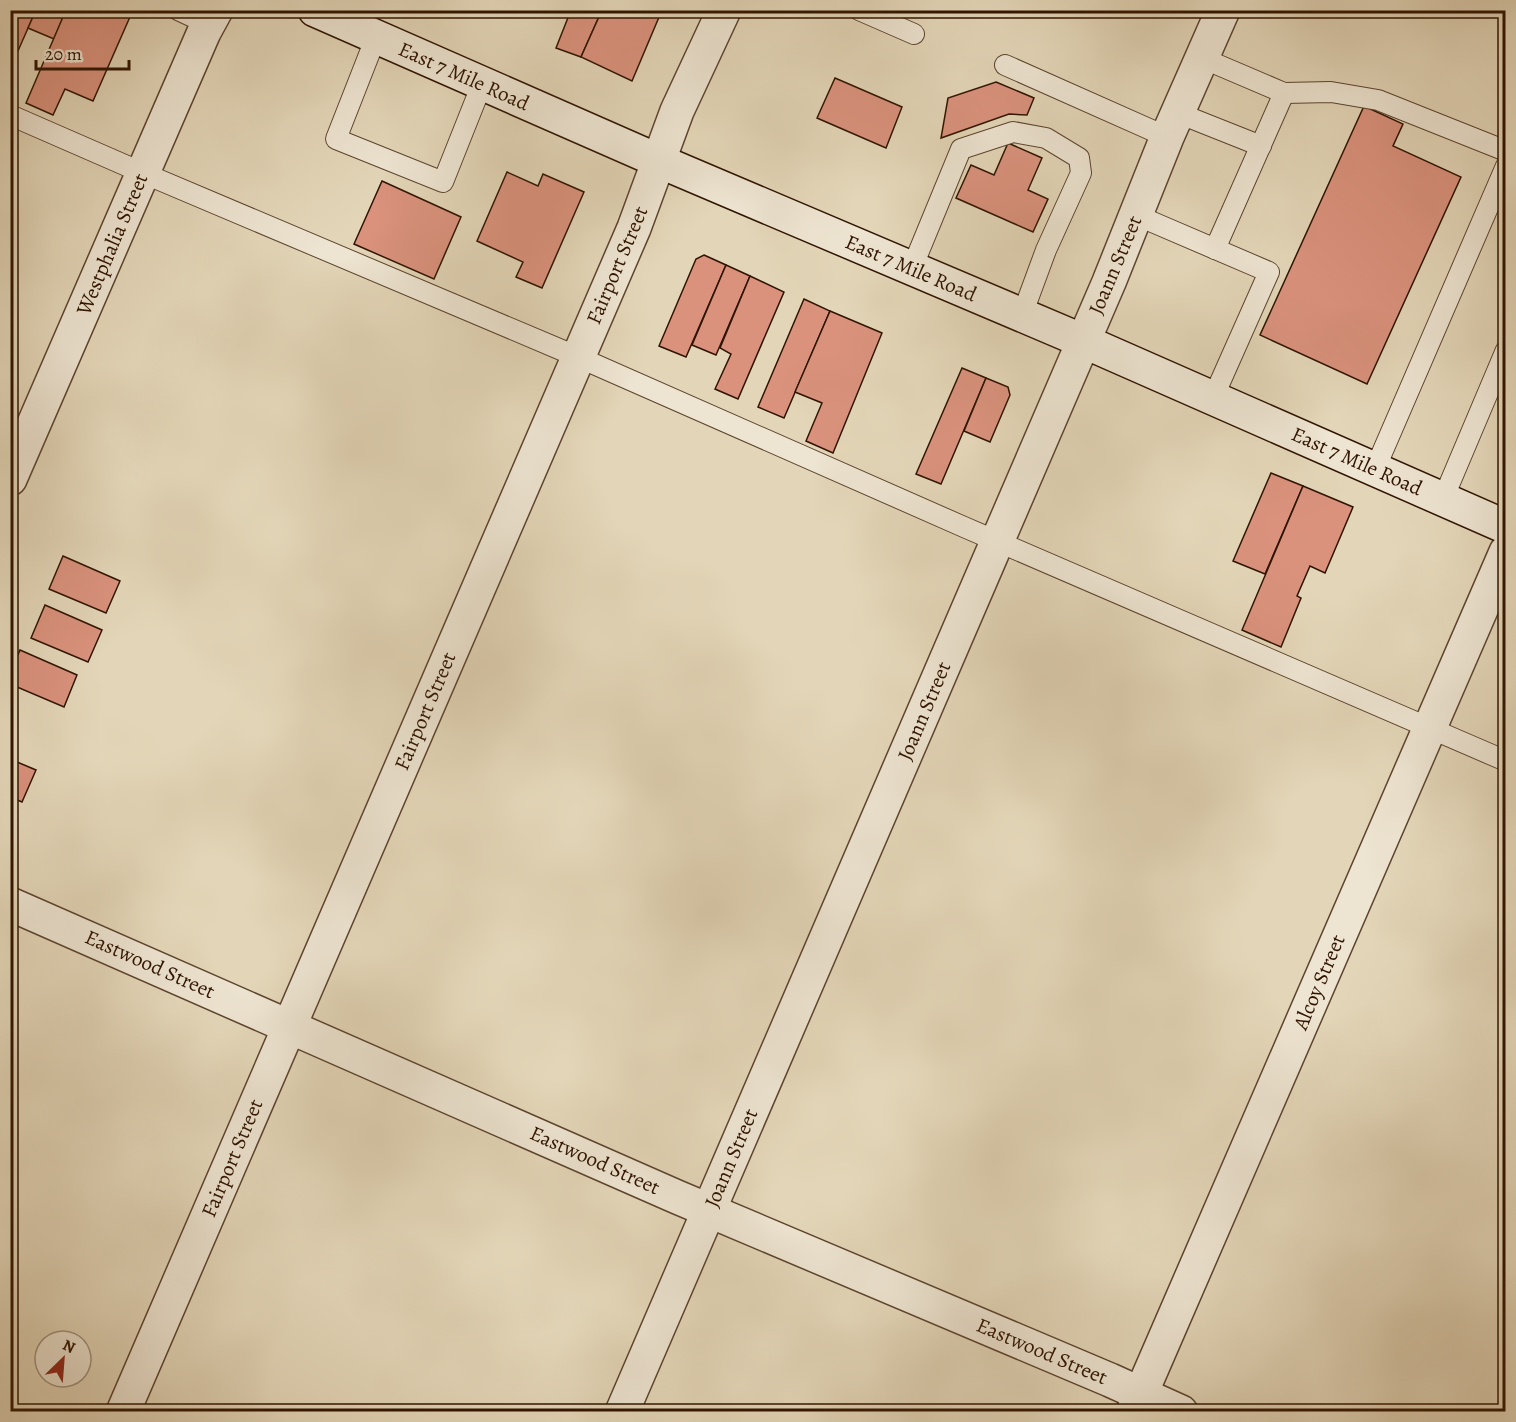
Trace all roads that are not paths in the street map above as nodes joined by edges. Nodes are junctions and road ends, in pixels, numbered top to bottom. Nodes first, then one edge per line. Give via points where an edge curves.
1 (178, 10) edge
2 (315, 10) edge
3 (724, 10) edge
4 (859, 10) edge
5 (1222, 10) edge
6 (212, 17) edge
7 (914, 34) dead end
8 (376, 37) junction
9 (1202, 58) junction
10 (1005, 65) dead end
11 (482, 84) junction
12 (1284, 93) junction
13 (10, 115) edge
14 (1172, 125) junction
15 (1261, 146) junction
16 (1506, 151) edge
17 (658, 161) junction
18 (1506, 166) edge
19 (143, 173) junction
20 (1136, 215) junction
21 (1215, 249) junction
22 (912, 268) junction
23 (1022, 315) junction
24 (1083, 341) junction
25 (1506, 350) edge
26 (578, 357) junction
27 (1213, 398) junction
28 (1375, 469) junction
29 (10, 479) edge
30 (1443, 499) junction
31 (1506, 527) edge
32 (997, 541) junction
33 (1506, 552) edge
34 (1429, 729) junction
35 (1506, 761) edge
36 (10, 903) edge
37 (289, 1025) junction
38 (709, 1210) junction
39 (1137, 1403) edge
40 (123, 1412) edge
41 (622, 1412) edge
42 (1181, 1412) edge

1 - 6 lane
2 - 8 street, East 7 Mile Road
3 - 17 street, Fairport Street
4 - 7 lane
5 - 9 street, Joann Street
6 - 19 street, Westphalia Street
8 - 11 street, East 7 Mile Road
8 - 11 lane via 336,139 443,182
9 - 12 lane
9 - 14 street, Joann Street
10 - 14 lane
11 - 17 street, East 7 Mile Road
12 - 15 lane
12 - 16 lane via 1331,92 1378,100
13 - 19 lane
14 - 15 lane
14 - 20 street, Joann Street
15 - 21 lane
17 - 22 street, East 7 Mile Road
17 - 26 street, Fairport Street via 634,228
18 - 28 lane
19 - 26 lane
19 - 29 street, Westphalia Street
20 - 21 lane
20 - 24 street, Joann Street
21 - 27 lane via 1269,272
22 - 23 street, East 7 Mile Road
22 - 23 lane via 961,149 1013,132 1046,138 1079,158 1081,173
23 - 24 street, East 7 Mile Road
24 - 27 street, East 7 Mile Road
24 - 32 street, Joann Street
25 - 30 lane
26 - 32 lane
26 - 37 street, Fairport Street
27 - 28 street, East 7 Mile Road
28 - 30 street, East 7 Mile Road
30 - 31 street, East 7 Mile Road
32 - 34 lane
32 - 38 street, Joann Street
33 - 34 street, Alcoy Street
34 - 35 lane
34 - 39 street, Alcoy Street
36 - 37 street, Eastwood Street
37 - 38 street, Eastwood Street
37 - 40 street, Fairport Street
38 - 39 street, Eastwood Street via 1100,1375
38 - 41 street, Joann Street
39 - 42 street, Eastwood Street

